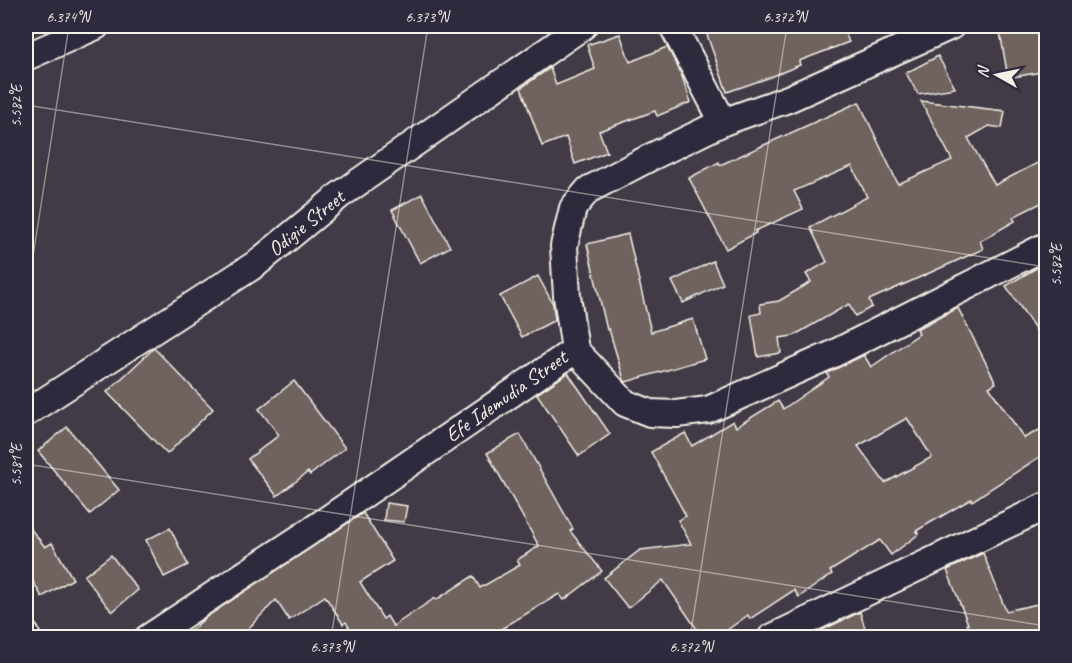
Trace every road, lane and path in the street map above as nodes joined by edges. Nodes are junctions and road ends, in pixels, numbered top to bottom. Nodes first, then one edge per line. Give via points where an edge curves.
1 (96, 26) edge
2 (582, 26) edge
3 (673, 26) edge
4 (951, 26) edge
5 (26, 57) edge
6 (723, 122) junction
7 (1047, 246) edge
8 (574, 350) junction
9 (26, 413) edge
10 (1047, 506) edge
11 (148, 638) edge
12 (771, 638) edge

1 - 5 street
2 - 9 street, Odigie Street via 340,195 256,264
3 - 6 street
4 - 6 street, Efe Idemudia Street via 788,99
6 - 8 street, Efe Idemudia Street via 588,190 573,208 564,246
7 - 8 street via 831,355 708,410 650,413 625,403
8 - 11 street, Efe Idemudia Street
10 - 12 street

